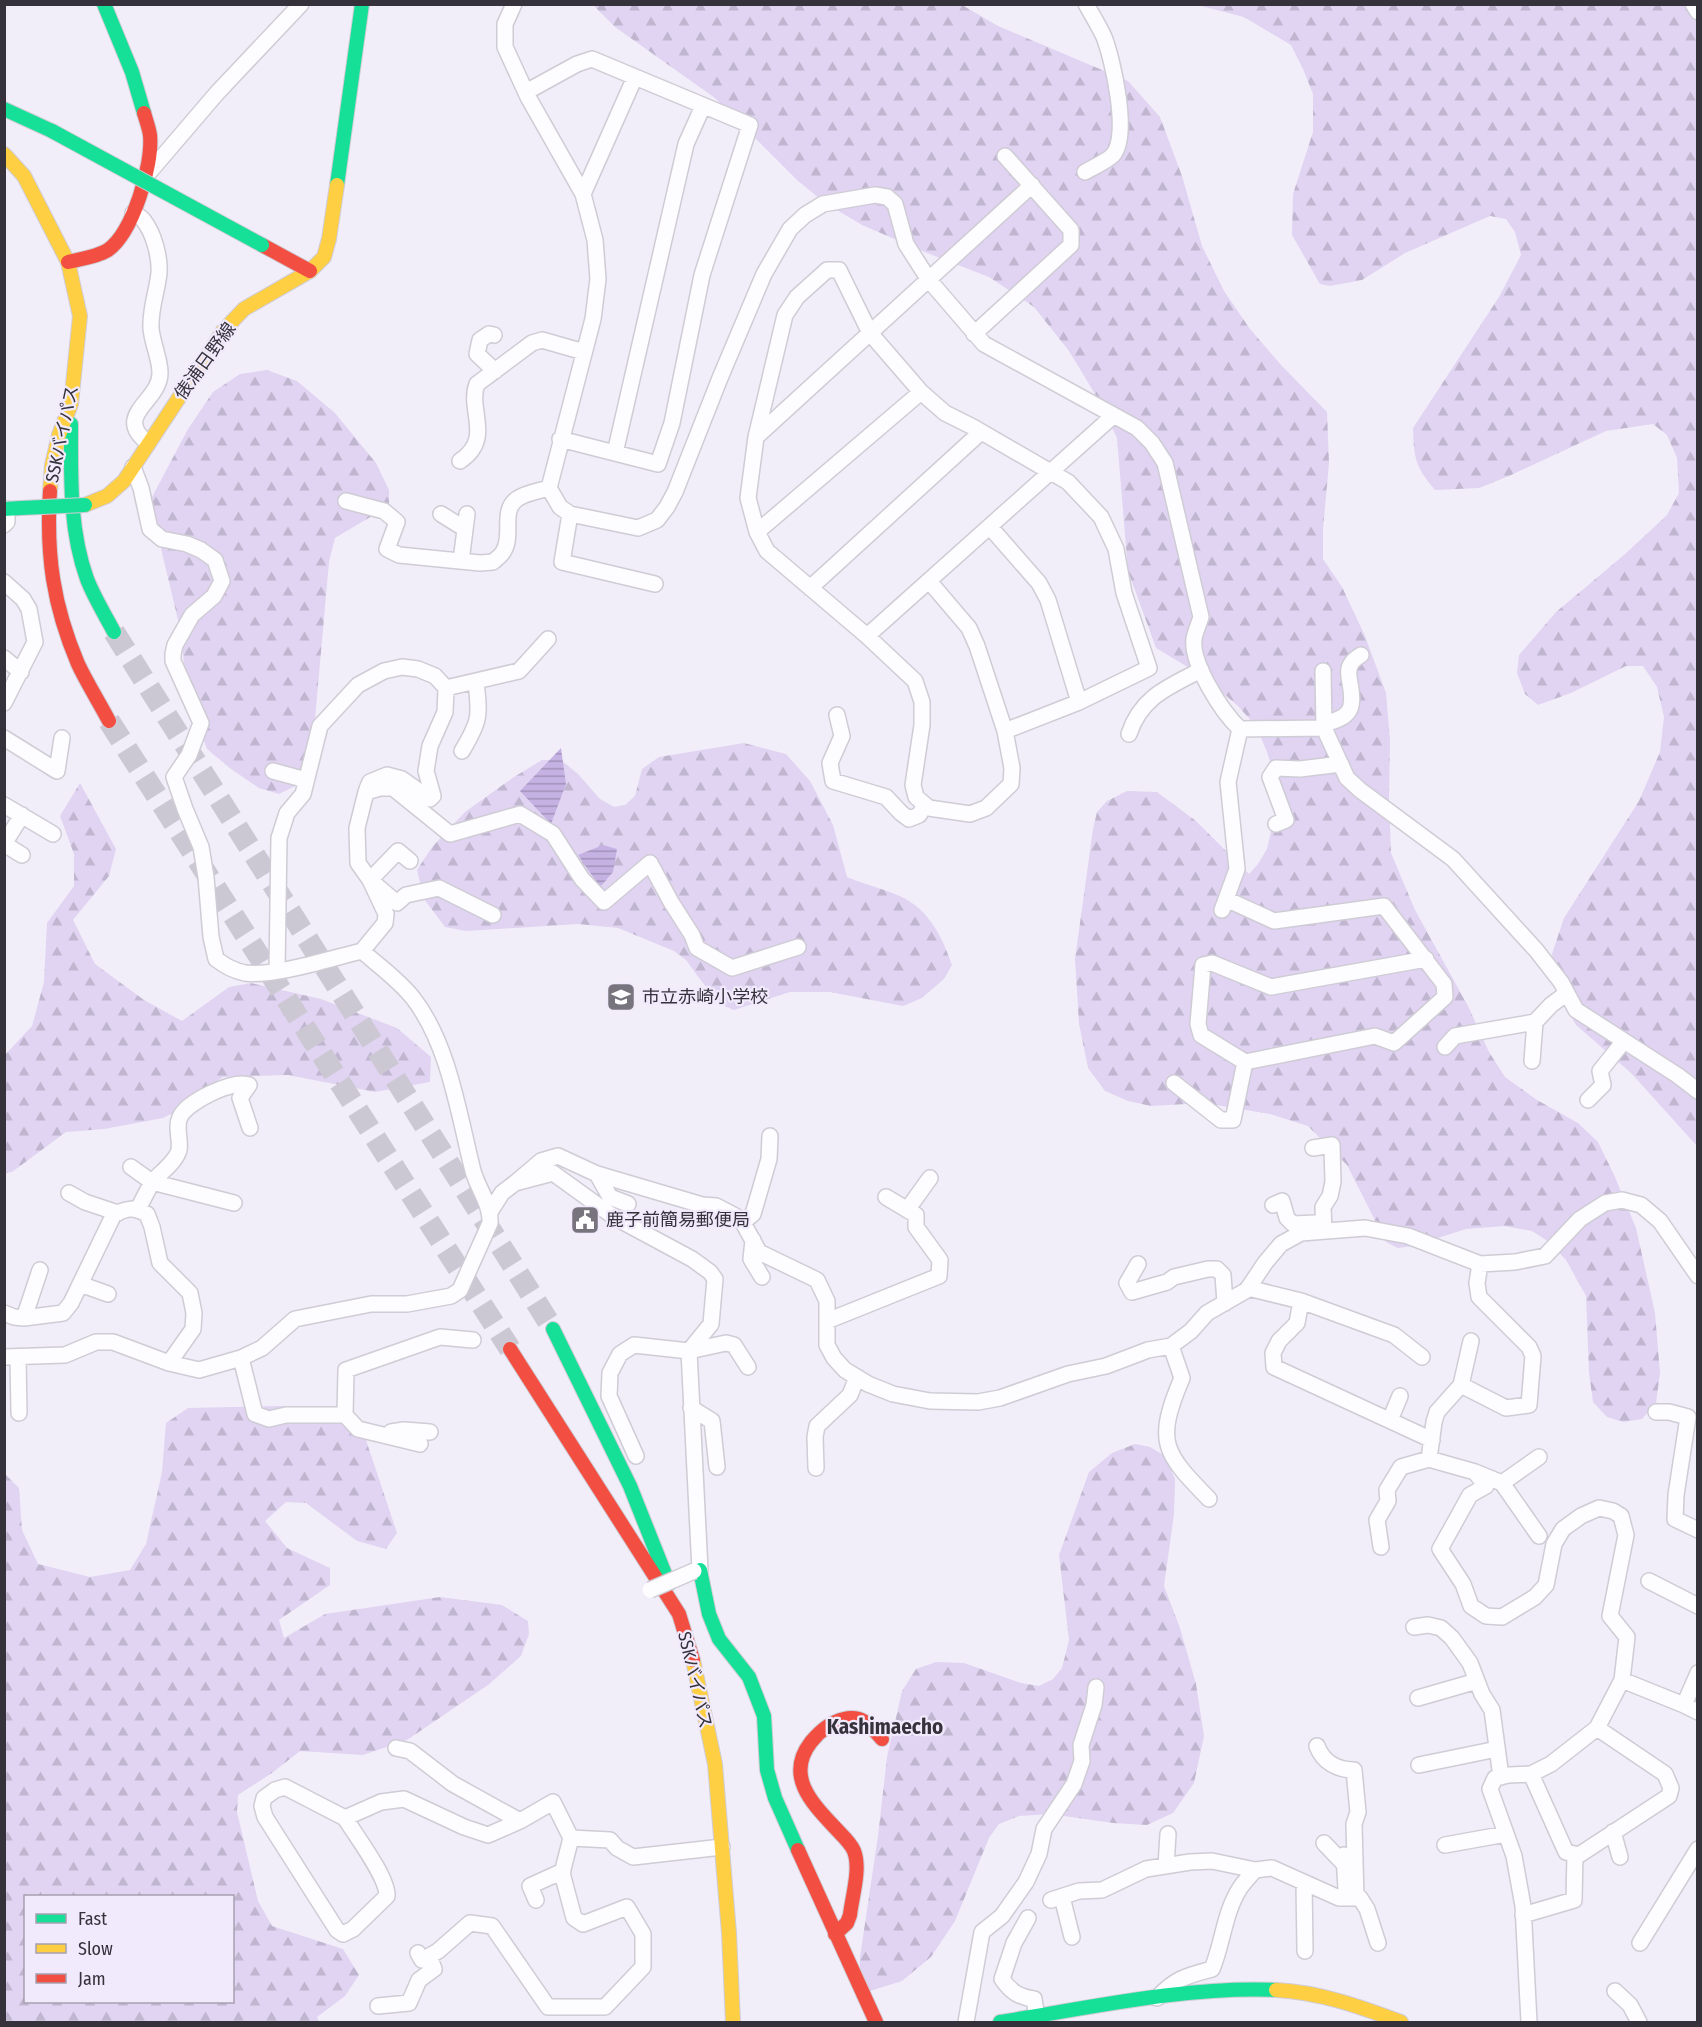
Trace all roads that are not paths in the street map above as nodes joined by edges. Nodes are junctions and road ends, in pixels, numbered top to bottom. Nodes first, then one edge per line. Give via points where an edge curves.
1 (104, 4) edge
2 (301, 4) edge
3 (362, 4) edge
4 (514, 4) edge
5 (1086, 4) edge
6 (1693, 4) edge
7 (1698, 12) edge
8 (635, 77) junction
9 (526, 92) junction
10 (703, 105) junction
11 (4, 109) edge
12 (4, 154) edge
13 (1005, 156) dead end
14 (1085, 172) dead end
15 (146, 176) junction
16 (1032, 185) junction
17 (583, 194) junction
18 (133, 213) junction
19 (68, 262) junction
20 (310, 272) junction
21 (929, 280) junction
22 (870, 333) junction
23 (974, 334) junction
24 (494, 335) dead end
25 (584, 352) junction
26 (495, 371) junction
27 (921, 392) junction
28 (70, 404) junction
29 (1113, 416) junction
30 (981, 432) junction
31 (756, 437) junction
32 (560, 439) junction
33 (148, 443) junction
34 (615, 453) junction
35 (460, 461) dead end
36 (133, 467) junction
37 (1050, 472) junction
38 (549, 488) junction
39 (346, 501) dead end
40 (11, 509) edge
41 (441, 514) dead end
42 (570, 514) junction
43 (4, 525) edge
44 (990, 527) junction
45 (757, 532) junction
46 (461, 561) junction
47 (929, 581) junction
48 (4, 582) edge
49 (655, 584) dead end
50 (810, 588) junction
51 (114, 632) tunnel mouth
52 (867, 636) junction
53 (548, 639) dead end
54 (1361, 655) dead end
55 (4, 658) edge
56 (1201, 670) junction
57 (1323, 671) dead end
58 (21, 672) junction
59 (476, 682) junction
60 (446, 688) junction
61 (1079, 702) junction
62 (4, 703) edge
63 (837, 715) dead end
64 (109, 721) tunnel mouth
65 (1324, 726) junction
66 (1240, 729) junction
67 (1005, 731) junction
68 (1129, 734) dead end
69 (4, 738) edge
70 (62, 738) dead end
71 (462, 751) dead end
72 (1341, 764) junction
73 (273, 771) dead end
74 (306, 780) junction
75 (366, 792) junction
76 (4, 805) edge
77 (925, 805) junction
78 (22, 815) junction
79 (1286, 820) dead end
80 (53, 834) dead end
81 (4, 844) edge
82 (399, 851) dead end
83 (22, 855) dead end
84 (370, 880) junction
85 (492, 915) dead end
86 (798, 947) dead end
87 (362, 951) junction
88 (1426, 960) junction
89 (277, 971) junction
90 (1567, 993) junction
91 (1535, 1022) junction
92 (1624, 1041) junction
93 (1445, 1047) dead end
94 (1245, 1062) junction
95 (1532, 1062) dead end
96 (1177, 1091) dead end
97 (1698, 1091) edge
98 (1588, 1100) dead end
99 (250, 1128) dead end
100 (771, 1136) dead end
101 (1313, 1148) dead end
102 (131, 1167) dead end
103 (597, 1174) junction
104 (930, 1178) dead end
105 (152, 1182) junction
106 (515, 1184) junction
107 (69, 1193) dead end
108 (886, 1197) dead end
109 (234, 1203) dead end
110 (628, 1204) dead end
111 (1273, 1205) dead end
112 (138, 1209) junction
113 (907, 1210) junction
114 (490, 1212) junction
115 (118, 1213) junction
116 (743, 1222) junction
117 (1324, 1226) junction
118 (753, 1240) junction
119 (1138, 1264) dead end
120 (1480, 1264) junction
121 (40, 1270) dead end
122 (1698, 1276) edge
123 (762, 1277) dead end
124 (80, 1284) junction
125 (1248, 1288) junction
126 (108, 1294) dead end
127 (1302, 1301) junction
128 (1225, 1302) junction
129 (4, 1313) edge
130 (24, 1318) junction
131 (827, 1321) junction
132 (553, 1329) tunnel mouth
133 (473, 1340) dead end
134 (1471, 1341) dead end
135 (1171, 1346) junction
136 (510, 1349) tunnel mouth
137 (689, 1351) junction
138 (11, 1357) edge
139 (1422, 1357) dead end
140 (241, 1358) junction
141 (169, 1363) junction
142 (748, 1367) dead end
143 (857, 1377) junction
144 (1461, 1385) junction
145 (1400, 1396) dead end
146 (691, 1408) junction
147 (1656, 1412) dead end
148 (19, 1413) dead end
149 (345, 1415) junction
150 (1390, 1420) junction
151 (430, 1432) dead end
152 (380, 1434) junction
153 (1432, 1440) junction
154 (1691, 1443) edge
155 (420, 1444) dead end
156 (636, 1456) dead end
157 (1539, 1457) dead end
158 (1429, 1459) junction
159 (717, 1467) dead end
160 (816, 1468) dead end
161 (1475, 1472) junction
162 (1502, 1483) junction
163 (1209, 1499) dead end
164 (1698, 1530) edge
165 (1539, 1536) dead end
166 (1381, 1547) dead end
167 (697, 1571) junction
168 (1649, 1581) dead end
169 (650, 1590) dead end
170 (1698, 1606) edge
171 (679, 1614) junction
172 (1414, 1627) dead end
173 (1698, 1673) edge
174 (1622, 1680) junction
175 (1477, 1682) junction
176 (1096, 1687) dead end
177 (1418, 1698) dead end
178 (1691, 1708) edge
179 (1596, 1728) junction
180 (882, 1739) dead end
181 (1317, 1746) dead end
182 (396, 1748) dead end
183 (1497, 1749) junction
184 (1419, 1764) dead end
185 (1531, 1774) junction
186 (1501, 1777) junction
187 (345, 1818) junction
188 (520, 1821) junction
189 (1613, 1832) junction
190 (1168, 1834) dead end
191 (1506, 1834) junction
192 (571, 1838) junction
193 (1324, 1843) dead end
194 (1445, 1845) dead end
195 (722, 1847) junction
196 (1698, 1849) edge
197 (1575, 1854) junction
198 (1620, 1857) dead end
199 (1166, 1866) junction
200 (1255, 1870) junction
201 (562, 1871) junction
202 (1304, 1883) junction
203 (1351, 1898) junction
204 (536, 1900) dead end
205 (1523, 1915) junction
206 (1028, 1918) dead end
207 (835, 1934) junction
208 (1072, 1937) dead end
209 (1378, 1943) dead end
210 (1640, 1943) dead end
211 (1305, 1951) dead end
212 (1623, 1993) dead end
213 (1157, 1998) junction
214 (378, 2006) dead end
215 (1037, 2017) junction
216 (733, 2022) edge
217 (876, 2022) edge
218 (966, 2022) edge
219 (1000, 2022) edge
220 (1401, 2022) edge
221 (1529, 2022) edge
222 (1639, 2022) edge

1 - 15 street via 132,72 150,135
2 - 15 street
3 - 20 street, 俵浦日野線 via 329,239 324,257
4 - 9 street via 505,24 505,47
5 - 14 street via 1104,38 1113,69 1121,127 1113,155
6 - 7 street
8 - 9 street via 592,59
8 - 10 street
8 - 17 street
9 - 17 street
10 - 34 street via 686,144
10 - 34 street via 750,125 702,275 672,423 658,464
11 - 20 street, bridge via 52,131
12 - 19 street, SSKバイパス via 24,176
13 - 16 street
15 - 18 street
16 - 21 street
16 - 23 street via 1071,230 1071,245
17 - 25 street via 595,240 598,279
18 - 19 street via 120,238 106,251
18 - 33 street via 144,218 155,242 159,271 151,329 160,374 155,390 137,411 134,424 138,435
19 - 28 street, SSKバイパス via 80,316
20 - 33 street, 俵浦日野線 via 244,309 223,332
21 - 22 street
21 - 23 street
21 - 42 street via 906,244 895,204 887,196 823,204 805,214 790,229 764,274 675,492 657,520 638,528
22 - 27 street
22 - 31 street
22 - 31 street via 839,270 827,270 797,297 785,315
23 - 29 street via 984,344
24 - 26 street via 480,340 477,354
25 - 26 street via 542,340 532,343 520,360
25 - 32 street
26 - 35 street via 477,384 474,393 479,424 474,446
27 - 30 street via 945,413
27 - 45 street
28 - 51 street via 70,479 76,539 87,579
28 - 64 street, SSKバイパス via 52,465 48,529 51,571 61,617 79,665
29 - 37 street
29 - 56 street via 1137,428 1165,463 1201,617 1194,640 1196,662
30 - 37 street
30 - 50 street
31 - 45 street via 748,498
32 - 34 street
32 - 38 street
33 - 36 street, 俵浦日野線
36 - 40 street, 俵浦日野線, bridge via 105,499 85,505
36 - 89 street via 150,529 162,539 187,544 215,560 222,581 214,596 192,615 175,645 173,661 201,723 189,755 174,777 201,847 216,959 226,968 246,973
37 - 44 street
37 - 61 street via 1068,482 1101,517 1116,549 1124,593 1149,668
38 - 42 street via 560,507
38 - 46 street via 513,502 508,509 509,532 504,551 493,562
39 - 46 street via 361,512 384,511 398,522 387,549 399,555
40 - 43 street
41 - 46 street via 466,522
42 - 49 street via 562,561
44 - 47 street
44 - 61 street via 1044,592
45 - 50 street via 767,551
47 - 52 street
47 - 67 street via 969,628
48 - 58 street via 23,599 35,642
50 - 52 street
52 - 77 street via 915,681 922,702 922,725 913,784 916,797
53 - 59 street via 519,671
54 - 65 street via 1350,665 1348,673 1352,706 1348,715
55 - 58 street
56 - 66 street via 1228,717
56 - 68 street via 1159,692 1134,719
57 - 65 street
58 - 62 street
59 - 60 street
59 - 71 street via 479,718
60 - 74 street via 435,676 402,667 384,670 358,685 320,726
60 - 75 street via 445,712 430,746 426,771 433,796 430,800 402,779 387,775 370,782
61 - 67 street
63 - 77 street via 842,736 830,763 833,781 886,796 909,819 920,815
65 - 66 street
65 - 72 street
66 - 88 street via 1228,782 1237,869 1224,904 1274,921 1384,906
67 - 77 street via 1011,784 986,808 970,814
69 - 70 street via 57,771
72 - 79 street via 1300,770 1276,768 1270,777
72 - 90 street via 1347,778 1360,790 1453,859 1536,951
73 - 74 street
74 - 89 street via 303,794 287,813 279,838
75 - 84 street via 357,828 358,863
75 - 86 street via 393,788 450,834 520,814 553,834 582,879 604,902 650,863 697,948 732,968
76 - 78 street
78 - 80 street
78 - 81 street
81 - 83 street
82 - 84 street
84 - 85 street via 397,903 406,896 439,888
84 - 87 street via 386,914 385,923
87 - 89 street
87 - 114 street via 413,998 429,1024 446,1064 475,1177
88 - 94 street via 1444,984 1444,997 1394,1043 1375,1036
88 - 94 street via 1271,987 1212,963 1203,965 1198,1024 1201,1035
90 - 91 street
90 - 92 street via 1576,1010
91 - 93 street via 1455,1036
91 - 95 street
92 - 97 street
92 - 98 street via 1600,1071 1603,1085
94 - 96 street via 1233,1120 1221,1120
99 - 105 street via 240,1098 249,1085 242,1082 193,1104 180,1115 175,1158
100 - 116 street via 769,1159 753,1214
101 - 117 street via 1332,1146 1333,1182 1323,1207
102 - 105 street
103 - 106 street via 558,1156 541,1161
103 - 110 street via 610,1197
103 - 116 street via 716,1206
104 - 113 street
105 - 109 street
105 - 112 street
106 - 114 street via 502,1192
106 - 137 street via 553,1173 614,1217 710,1272 715,1279 711,1324
107 - 115 street
108 - 113 street
111 - 117 street via 1281,1201 1293,1224
112 - 115 street
112 - 141 street via 147,1214 160,1263 190,1293 193,1329
113 - 131 street via 916,1215 916,1227 940,1260 939,1276
114 - 140 street via 490,1223 460,1290 451,1296 407,1304 371,1304 295,1319 262,1348
115 - 124 street via 106,1228
116 - 118 street
117 - 120 street via 1408,1236
117 - 125 street via 1281,1244
118 - 123 street via 750,1259
118 - 131 street via 759,1252 817,1280 826,1301
119 - 128 street via 1127,1282 1132,1292 1174,1277 1217,1269 1223,1275
120 - 122 street via 1545,1256 1580,1219 1605,1203 1622,1200 1641,1205 1660,1221
120 - 144 street via 1479,1297 1529,1347 1533,1356 1529,1405 1506,1408 1482,1403
121 - 130 street
124 - 126 street
124 - 130 street via 63,1312
125 - 127 street
125 - 128 street
127 - 139 street via 1394,1335
127 - 150 street via 1297,1323 1273,1353 1274,1367
128 - 135 street
129 - 130 street
131 - 143 street via 827,1345 845,1370
132 - 171 street via 628,1479
133 - 149 street via 440,1337 346,1370
134 - 144 street
135 - 143 street via 978,1402 930,1401 893,1394
135 - 163 street via 1182,1378 1166,1429 1167,1441 1173,1458
136 - 171 street, SSKバイパス
137 - 142 street via 726,1343 734,1345
137 - 146 street
137 - 156 street via 634,1345 620,1354 610,1373 609,1396
138 - 141 street via 65,1354 96,1342 113,1342
138 - 148 street
140 - 141 street via 199,1370
140 - 149 street via 255,1414 269,1419 286,1415
143 - 160 street via 850,1395 817,1426
144 - 153 street via 1437,1412
145 - 150 street
146 - 159 street via 712,1421
146 - 167 street
147 - 154 street via 1688,1418
149 - 152 street via 358,1429
150 - 153 street
151 - 152 street via 404,1430
152 - 155 street
153 - 158 street
154 - 164 street via 1676,1494 1675,1519
157 - 162 street
158 - 161 street
158 - 166 street via 1401,1467 1387,1490 1388,1501 1377,1520
161 - 162 street
161 - 174 street via 1486,1486 1470,1495 1440,1549 1463,1584 1471,1606 1486,1616 1503,1617 1535,1597 1546,1585 1554,1544 1563,1529 1599,1508 1621,1516 1626,1534 1610,1616 1627,1637
162 - 165 street
167 - 169 street, bridge
167 - 207 street via 719,1639 749,1677 764,1716 767,1770 775,1798
168 - 170 street
171 - 195 street, SSKバイパス via 714,1764
172 - 175 street via 1441,1628 1470,1663
173 - 178 street
174 - 178 street
174 - 179 street
175 - 177 street
175 - 183 street via 1492,1710
176 - 218 street via 1074,1784 1044,1829 1039,1854 1026,1882 1002,1916 982,1932
179 - 185 street via 1551,1764
179 - 189 street via 1665,1773 1671,1788 1669,1797
180 - 207 street via 864,1720 837,1720 822,1730 799,1766 808,1796 856,1853 850,1915
181 - 203 street via 1321,1756 1342,1770 1354,1770 1358,1812 1354,1824
182 - 188 street via 410,1751 453,1784
183 - 184 street
183 - 186 street
185 - 186 street
185 - 197 street via 1566,1852
186 - 191 street via 1495,1778 1490,1789
187 - 187 street via 285,1787 264,1798 262,1806 265,1817 343,1934 387,1896 382,1878
187 - 188 street via 381,1802 404,1799 488,1835
188 - 192 street via 553,1802
189 - 197 street
189 - 198 street
190 - 199 street
191 - 194 street
191 - 205 street via 1514,1856
192 - 195 street via 610,1840 633,1857
192 - 201 street
193 - 203 street via 1344,1859
195 - 216 street, SSKバイパス
196 - 210 street
197 - 205 street via 1574,1900
199 - 200 street via 1212,1861
199 - 208 street via 1146,1869 1102,1890 1056,1898
200 - 202 street via 1272,1868
200 - 213 street via 1239,1888 1212,1969 1172,1983
201 - 204 street via 530,1886
201 - 214 street via 574,1918 583,1924 627,1907 643,1934 643,1967 605,2007 548,2007 492,1926 470,1923 438,1951 424,1954 434,1969 419,1980 409,2002
202 - 203 street via 1322,1892
202 - 211 street
203 - 209 street via 1360,1899 1367,1910
205 - 221 street
206 - 215 street via 1014,1943 1002,1979 1020,1997 1034,1999
207 - 217 street
212 - 222 street
213 - 215 street
213 - 220 street via 1244,1989 1288,1991 1356,2005
215 - 219 street

